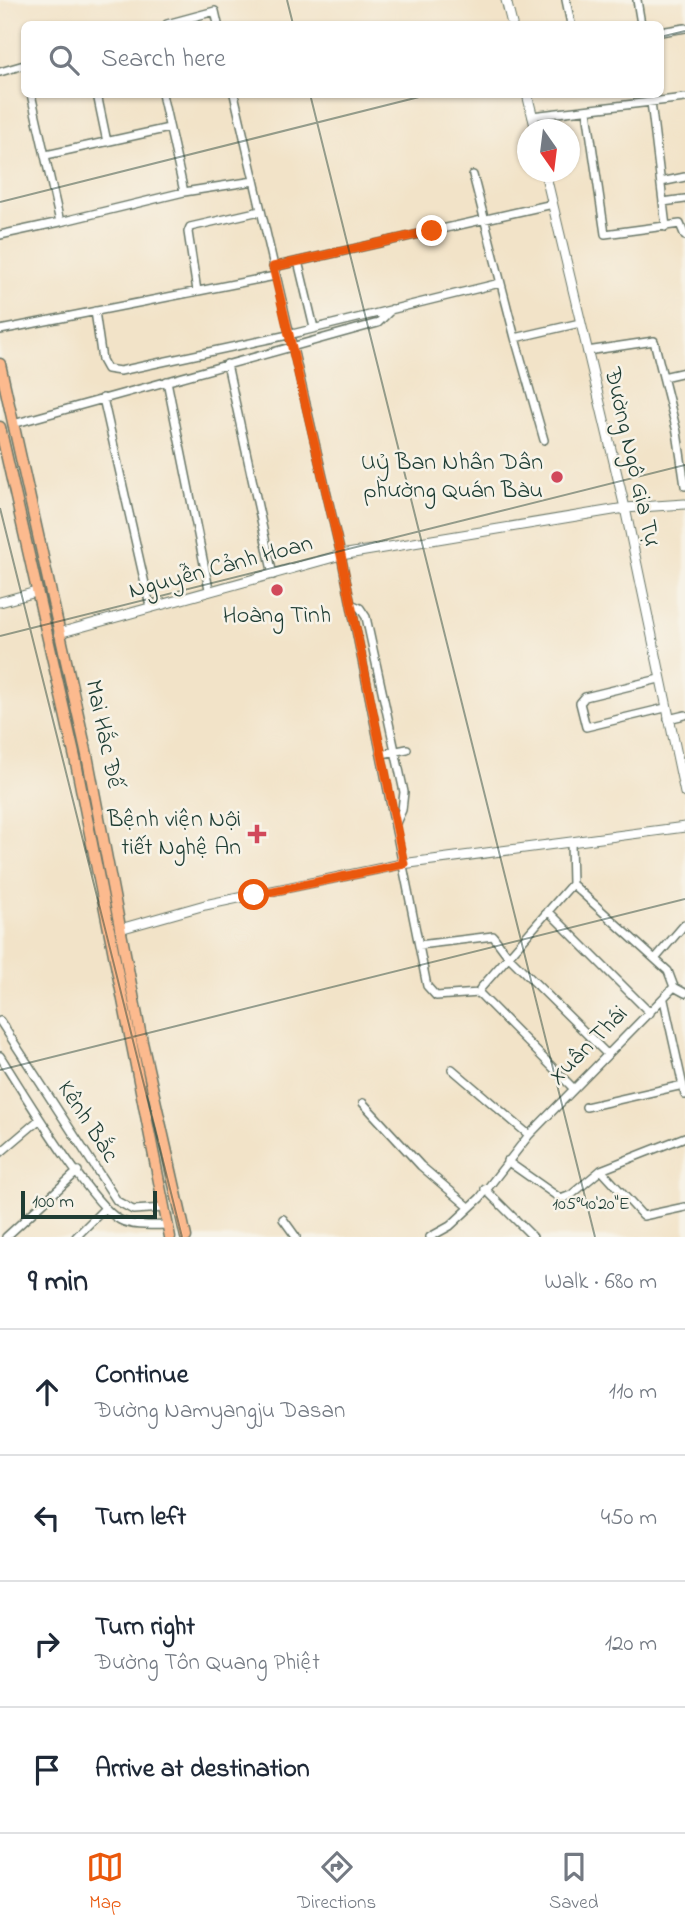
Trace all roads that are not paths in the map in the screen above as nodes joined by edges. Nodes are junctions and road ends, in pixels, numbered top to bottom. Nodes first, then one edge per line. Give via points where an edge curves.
1 (506, 0) edge
2 (566, 0) edge
3 (637, 0) edge
4 (178, 21) edge
5 (217, 21) edge
6 (511, 21) edge
7 (570, 21) edge
8 (640, 21) edge
9 (685, 28) edge
10 (664, 31) edge
11 (21, 66) edge
12 (0, 72) edge
13 (32, 98) edge
14 (98, 98) edge
15 (163, 98) edge
16 (235, 98) edge
17 (528, 98) edge
18 (685, 98) edge
19 (654, 99) edge
20 (587, 111) junction
21 (533, 117) joint
22 (169, 128) junction
23 (107, 142) junction
24 (46, 155) junction
25 (473, 175) dead end
26 (685, 177) edge
27 (254, 181) junction
28 (548, 182) edge
29 (661, 182) junction
30 (184, 192) junction
31 (685, 199) edge
32 (663, 202) junction
33 (553, 204) junction
34 (260, 211) junction
35 (485, 219) junction
36 (60, 222) junction
37 (666, 227) junction
38 (0, 235) edge
39 (685, 236) edge
40 (298, 261) junction
41 (273, 267) junction
42 (275, 276) junction
43 (500, 283) junction
44 (197, 291) junction
45 (394, 308) junction
46 (95, 311) junction
47 (580, 323) junction
48 (314, 328) junction
49 (0, 330) edge
50 (288, 335) junction
51 (515, 338) junction
52 (291, 345) junction
53 (587, 351) junction
54 (0, 364) edge
55 (227, 365) junction
56 (685, 372) edge
57 (663, 377) junction
58 (167, 381) junction
59 (103, 398) junction
60 (13, 424) junction
61 (0, 427) edge
62 (681, 432) edge
63 (544, 440) dead end
64 (2, 446) edge
65 (685, 486) edge
66 (29, 496) junction
67 (16, 499) junction
68 (685, 504) edge
69 (625, 509) junction
70 (341, 555) junction
71 (273, 575) junction
72 (209, 589) junction
73 (36, 592) junction
74 (0, 602) edge
75 (351, 604) junction
76 (150, 606) junction
77 (60, 633) junction
78 (659, 679) junction
79 (665, 708) junction
80 (685, 715) edge
81 (668, 719) junction
82 (407, 749) dead end
83 (395, 751) junction
84 (382, 754) junction
85 (86, 755) junction
86 (75, 758) junction
87 (683, 774) edge
88 (685, 793) edge
89 (396, 823) junction
90 (685, 827) edge
91 (571, 842) junction
92 (404, 864) junction
93 (572, 884) junction
94 (548, 911) junction
95 (685, 924) edge
96 (120, 929) junction
97 (419, 945) junction
98 (508, 956) junction
99 (655, 959) junction
100 (674, 986) junction
101 (479, 993) junction
102 (685, 993) edge
103 (664, 999) junction
104 (650, 1013) junction
105 (0, 1021) edge
106 (134, 1030) junction
107 (9, 1035) junction
108 (0, 1041) edge
109 (607, 1054) junction
110 (0, 1056) edge
111 (452, 1069) dead end
112 (683, 1085) junction
113 (573, 1088) junction
114 (685, 1095) edge
115 (363, 1103) dead end
116 (586, 1107) dead end
117 (40, 1119) junction
118 (529, 1135) junction
119 (685, 1137) edge
120 (0, 1153) edge
121 (507, 1161) junction
122 (601, 1170) junction
123 (78, 1171) junction
124 (485, 1189) junction
125 (469, 1207) junction
126 (685, 1207) edge
127 (105, 1208) junction
128 (126, 1208) junction
129 (164, 1208) junction
130 (283, 1219) dead end
131 (120, 1220) junction
132 (167, 1224) junction
133 (6, 1237) edge
134 (76, 1237) edge
135 (170, 1237) edge
136 (186, 1237) edge
137 (296, 1237) edge
138 (430, 1237) edge
139 (533, 1237) edge

1 - 6 street
2 - 7 street
3 - 8 street
4 - 5 street via 215,11
9 - 10 street
11 - 12 street
13 - 24 street
14 - 23 street
15 - 22 street
16 - 27 street
17 - 21 street
18 - 19 street
19 - 20 street
19 - 29 street
20 - 21 street
20 - 37 street via 606,234
22 - 23 street
22 - 30 street
23 - 24 street
24 - 36 street
25 - 35 street
26 - 29 street
27 - 30 street
27 - 34 street
28 - 33 street, Đường Ngô Gia Tự
29 - 32 street
30 - 36 street
31 - 32 street
32 - 37 street
33 - 35 street
33 - 47 street, Đường Ngô Gia Tự
34 - 41 street
34 - 44 street via 190,227
35 - 40 street
35 - 43 street
36 - 38 street
37 - 39 street via 682,225
40 - 41 street
40 - 48 street
41 - 42 street
42 - 44 street
42 - 50 street
43 - 45 street
43 - 51 street
44 - 46 street
45 - 48 street
45 - 52 street via 378,323
46 - 49 street
46 - 50 street via 102,360 107,369 120,371
47 - 51 street
47 - 53 street, Đường Ngô Gia Tự
48 - 50 street
50 - 52 street
51 - 63 street
52 - 55 street
52 - 70 street
53 - 57 street via 653,340
53 - 69 street, Đường Ngô Gia Tự
54 - 60 main road, Mai Hắc Đế
55 - 58 street
55 - 71 street
56 - 57 street
57 - 62 street
58 - 59 street
58 - 72 street
59 - 60 street
59 - 76 street
60 - 66 main road, Mai Hắc Đế
61 - 64 main road, Mai Hắc Đế
62 - 65 street
64 - 67 main road, Mai Hắc Đế
66 - 67 main road
66 - 77 main road, Mai Hắc Đế
67 - 73 main road, Mai Hắc Đế
68 - 69 street, Nguyễn Cảnh Hoan
69 - 70 street, Nguyễn Cảnh Hoan
69 - 78 street, Đường Ngô Gia Tự
70 - 71 street, Nguyễn Cảnh Hoan
70 - 75 street
71 - 72 street, Nguyễn Cảnh Hoan
72 - 76 street, Nguyễn Cảnh Hoan
73 - 74 street
73 - 86 main road, Mai Hắc Đế
75 - 83 street via 366,617
75 - 84 street
76 - 77 street, Nguyễn Cảnh Hoan
77 - 85 main road, Mai Hắc Đế
78 - 79 street, Đường Ngô Gia Tự
78 - 79 street via 585,697 580,703 586,727
79 - 81 street, Đường Ngô Gia Tự
80 - 81 street
81 - 87 street, Đường Ngô Gia Tự
82 - 83 street
83 - 84 street
83 - 89 street via 404,792
84 - 89 street
85 - 86 main road
85 - 96 main road, Mai Hắc Đế
86 - 106 main road, Mai Hắc Đế
87 - 88 street, Đường Ngô Gia Tự
89 - 92 street
90 - 91 street
91 - 92 street
91 - 93 street
92 - 96 street via 205,905
92 - 97 street
93 - 94 street
93 - 99 street
94 - 98 street
94 - 104 street
95 - 99 street
96 - 106 main road, Mai Hắc Đế
97 - 98 street via 493,936
97 - 101 street via 427,986 436,996
98 - 101 street
98 - 109 street
99 - 100 street via 668,971
100 - 102 street
100 - 103 street, Xuân Thái
101 - 113 street
103 - 104 street, Xuân Thái
103 - 112 street
104 - 109 street, Xuân Thái
105 - 107 street, Kênh Bắc
106 - 129 main road, Mai Hắc Đế
106 - 136 main road, Mai Hắc Đế
107 - 108 street
107 - 128 street, Kênh Bắc via 103,1182
109 - 113 street, Xuân Thái
110 - 117 street, Kênh Bắc
111 - 118 street
112 - 114 street
112 - 116 street
113 - 118 street, Xuân Thái
115 - 125 street via 435,1179
117 - 120 street
117 - 123 street, Kênh Bắc
118 - 121 street, Xuân Thái
119 - 122 street
121 - 122 street via 561,1199
121 - 124 street, Xuân Thái
122 - 126 street via 643,1216
123 - 127 street, Kênh Bắc
123 - 133 street
124 - 125 street, Xuân Thái
124 - 139 street
125 - 138 street, Xuân Thái
127 - 131 street, Kênh Bắc
127 - 134 street
128 - 129 street
128 - 131 street
129 - 132 main road, Mai Hắc Đế
130 - 137 street
131 - 132 street
132 - 135 main road, Mai Hắc Đế

